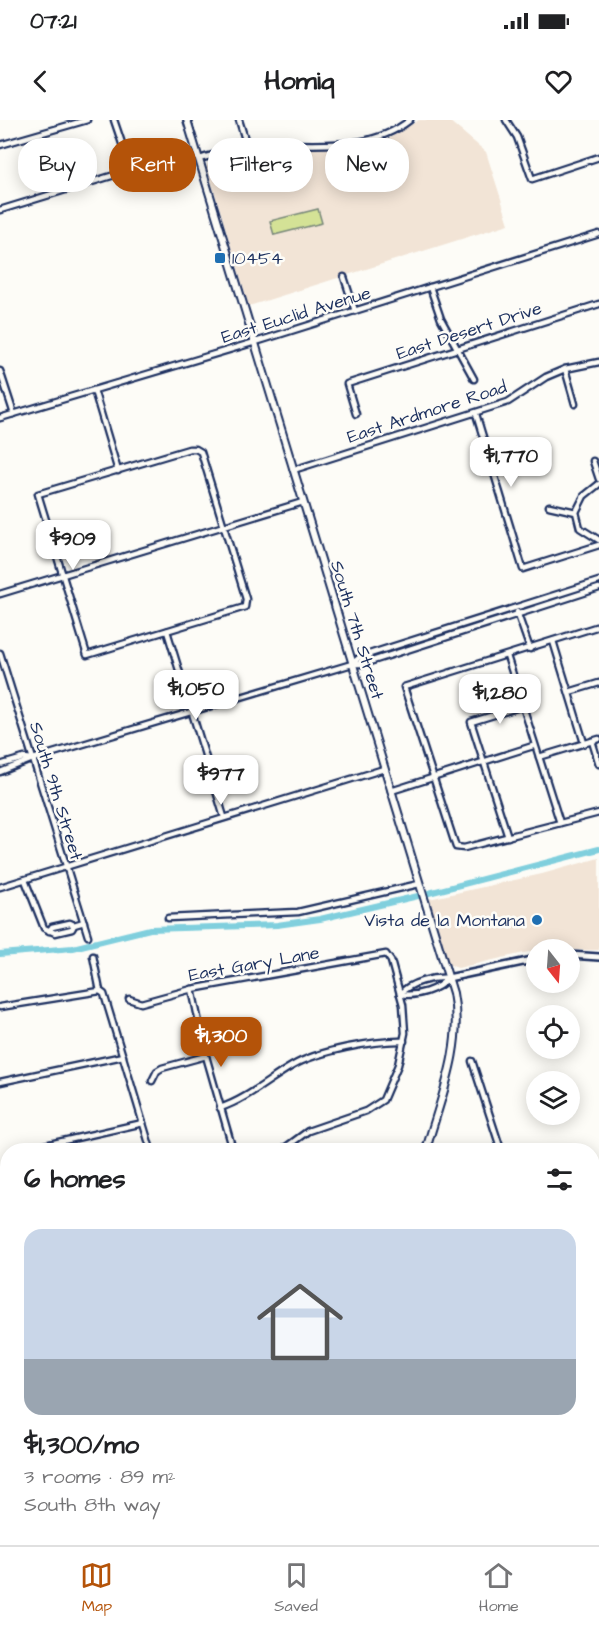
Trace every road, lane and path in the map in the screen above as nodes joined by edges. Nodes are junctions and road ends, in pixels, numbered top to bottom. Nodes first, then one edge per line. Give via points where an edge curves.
1 (54, 120) edge
2 (87, 120) edge
3 (114, 120) edge
4 (187, 120) edge
5 (239, 120) edge
6 (410, 120) edge
7 (506, 120) edge
8 (56, 128) junction
9 (245, 138) edge
10 (313, 144) edge
11 (0, 145) edge
12 (208, 157) edge
13 (599, 158) edge
14 (199, 159) junction
15 (0, 210) edge
16 (599, 234) edge
17 (344, 277) dead end
18 (430, 287) junction
19 (599, 304) edge
20 (355, 311) junction
21 (254, 342) junction
22 (458, 348) junction
23 (599, 362) edge
24 (565, 369) junction
25 (0, 371) edge
26 (474, 378) dead end
27 (94, 390) junction
28 (575, 404) dead end
29 (14, 414) junction
30 (356, 414) dead end
31 (476, 414) junction
32 (0, 418) edge
33 (532, 448) dead end
34 (491, 461) junction
35 (593, 461) dead end
36 (293, 470) junction
37 (118, 471) junction
38 (599, 479) edge
39 (599, 484) edge
40 (303, 502) junction
41 (549, 506) dead end
42 (576, 512) junction
43 (224, 527) junction
44 (599, 540) edge
45 (599, 545) edge
46 (63, 576) junction
47 (599, 581) edge
48 (599, 588) edge
49 (0, 594) edge
50 (516, 607) junction
51 (518, 614) junction
52 (599, 626) edge
53 (167, 631) junction
54 (553, 641) junction
55 (530, 649) junction
56 (0, 653) edge
57 (507, 656) junction
58 (352, 664) junction
59 (599, 683) edge
60 (569, 692) junction
61 (523, 706) junction
62 (191, 711) junction
63 (599, 739) edge
64 (592, 741) junction
65 (584, 743) junction
66 (533, 746) junction
67 (539, 757) junction
68 (33, 759) junction
69 (484, 762) junction
70 (599, 764) edge
71 (0, 765) edge
72 (384, 769) junction
73 (0, 772) edge
74 (433, 778) junction
75 (391, 791) junction
76 (599, 813) edge
77 (224, 817) junction
78 (560, 824) junction
79 (508, 837) junction
80 (64, 866) junction
81 (26, 879) junction
82 (419, 884) junction
83 (0, 887) edge
84 (168, 918) dead end
85 (84, 922) junction
86 (88, 936) dead end
87 (93, 956) dead end
88 (580, 956) edge
89 (599, 957) edge
90 (526, 961) edge
91 (448, 978) junction
92 (417, 984) junction
93 (192, 989) junction
94 (100, 991) junction
95 (420, 992) junction
96 (400, 994) junction
97 (129, 999) dead end
98 (0, 1007) edge
99 (404, 1041) junction
100 (123, 1056) junction
101 (206, 1056) junction
102 (472, 1061) dead end
103 (152, 1081) dead end
104 (0, 1082) edge
105 (220, 1108) junction
106 (142, 1123) junction
107 (54, 1143) edge
108 (149, 1143) edge
109 (231, 1143) edge
110 (292, 1143) edge
111 (428, 1143) edge
112 (499, 1143) edge

1 - 8 street
2 - 8 street
3 - 15 street via 130,170
4 - 14 main road, South 7th Street
5 - 9 street
6 - 10 street via 392,132 362,143
7 - 13 street via 517,137 532,179
8 - 11 street
12 - 14 street
14 - 21 main road, South 7th Street
16 - 18 street, East Euclid Avenue
17 - 20 street
18 - 20 street, East Euclid Avenue
18 - 22 street via 441,319
19 - 22 street, East Desert Drive
20 - 21 street, East Euclid Avenue
21 - 27 street, East Euclid Avenue
21 - 36 main road, South 7th Street
22 - 26 street
22 - 30 street, East Desert Drive via 346,384
23 - 24 street, East Ardmore Road
24 - 28 street
24 - 31 street, East Ardmore Road via 508,402
25 - 29 street
27 - 29 street, East Euclid Avenue
27 - 37 street
29 - 32 street, East Euclid Avenue
31 - 34 street
31 - 36 street, East Ardmore Road
33 - 34 street
34 - 45 street via 523,568
35 - 38 street
36 - 40 main road, South 7th Street
37 - 43 street via 196,449 201,452
37 - 46 street via 38,494
39 - 42 street via 584,496
40 - 43 street
40 - 58 main road, South 7th Street
41 - 42 street
42 - 44 street via 580,528
43 - 46 street
43 - 53 street via 245,607
46 - 49 street
46 - 53 street via 87,655
47 - 50 street
48 - 51 street
50 - 51 street
50 - 58 street via 360,657
51 - 55 street
51 - 58 street via 363,664
52 - 54 street
53 - 62 street
54 - 55 street
54 - 60 street
55 - 57 street
56 - 68 street, South 9th Street
57 - 61 street
57 - 74 street via 404,687
58 - 62 street
58 - 72 main road, South 7th Street
59 - 60 street
60 - 65 street
61 - 66 street
61 - 69 street via 471,722
62 - 68 street
62 - 77 street
63 - 64 street
64 - 65 street
64 - 70 street
65 - 67 street
66 - 67 street
66 - 69 street
67 - 78 street
68 - 71 street
68 - 73 street
68 - 80 street, South 9th Street
69 - 74 street
69 - 79 street
72 - 75 main road, South 7th Street
72 - 77 street
74 - 75 street
74 - 79 street via 456,847
75 - 82 main road, South 7th Street
76 - 78 street
77 - 80 street
78 - 79 street
80 - 81 street
80 - 85 street, South 9th Street
81 - 83 street
81 - 85 street via 40,923 49,931 72,929
82 - 84 street via 298,912
82 - 91 main road, South 7th Street
85 - 86 street, South 9th Street
87 - 94 street
88 - 89 street
90 - 91 street
91 - 92 street
91 - 95 street via 442,986
91 - 111 main road, South 7th Street via 456,1014 455,1043
92 - 95 street
92 - 96 street
93 - 96 street, East Gary Lane via 386,954
93 - 97 street, East Gary Lane via 141,1003
93 - 101 street
94 - 98 street
94 - 100 street
95 - 96 street
96 - 99 street via 405,1015
99 - 105 street via 371,1042 301,1061 247,1096
99 - 110 street via 380,1104 308,1131
100 - 104 street
100 - 106 street
101 - 103 street via 162,1068
101 - 105 street
102 - 112 street
105 - 109 street
106 - 107 street
106 - 108 street

